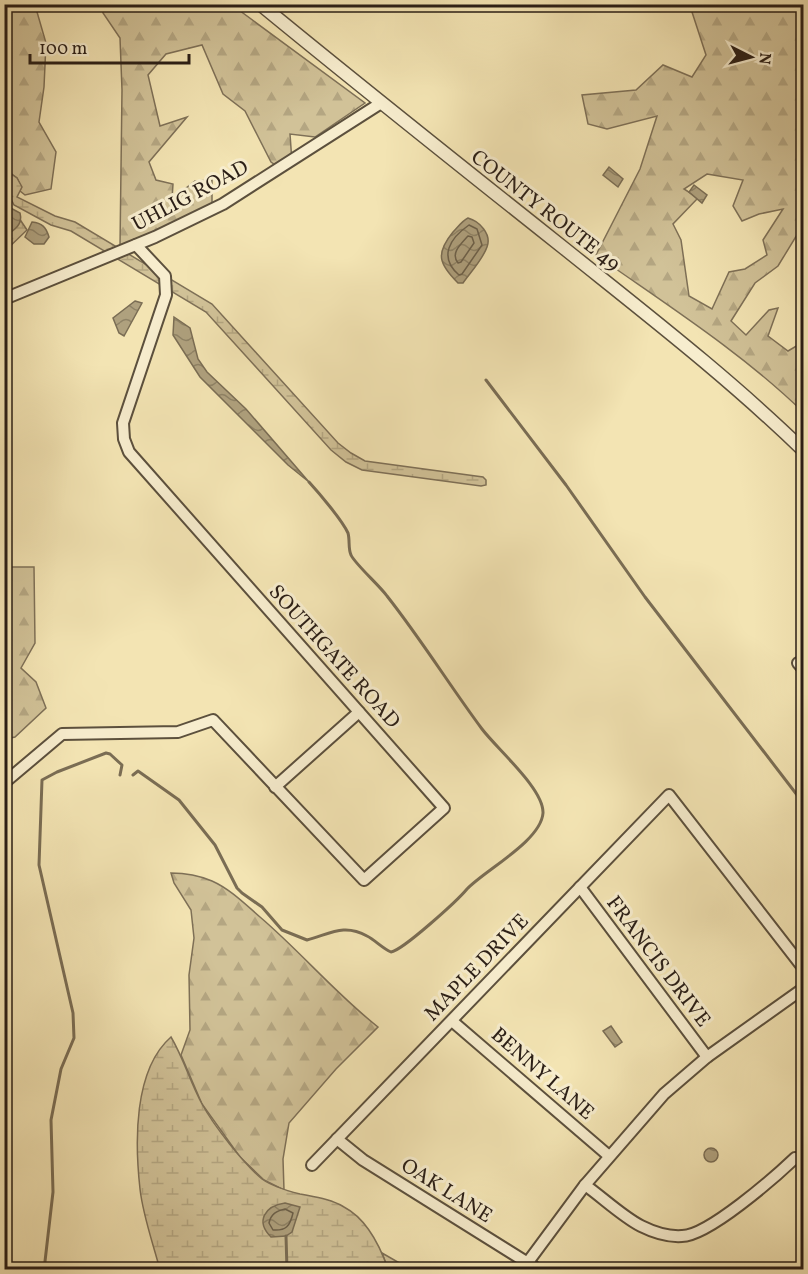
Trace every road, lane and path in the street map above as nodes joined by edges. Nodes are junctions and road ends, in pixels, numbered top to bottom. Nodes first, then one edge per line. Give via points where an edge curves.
1 (260, 4) edge
2 (381, 104) junction
3 (136, 245) junction
4 (4, 299) edge
5 (804, 451) edge
6 (359, 712) junction
7 (4, 783) edge
8 (275, 787) junction
9 (580, 887) junction
10 (804, 969) edge
11 (804, 988) edge
12 (452, 1021) junction
13 (707, 1057) junction
14 (337, 1139) junction
15 (609, 1156) junction
16 (795, 1158) dead end
17 (312, 1165) dead end
18 (585, 1185) junction
19 (528, 1262) junction
20 (539, 1269) edge

1 - 2 street, COUNTY ROUTE 49
2 - 3 street, UHLIG ROAD via 223,204
2 - 5 street, COUNTY ROUTE 49 via 664,328 746,396
3 - 4 street, UHLIG ROAD
3 - 6 street, SOUTHGATE ROAD via 165,276 166,296 123,423 129,452
6 - 8 street
6 - 8 street, SOUTHGATE ROAD via 444,808 364,880
7 - 8 street, SOUTHGATE ROAD via 62,734 178,732 213,720
9 - 10 street, MAPLE DRIVE via 669,795
9 - 12 street, MAPLE DRIVE
9 - 13 street, FRANCIS DRIVE
11 - 13 street
12 - 14 street, MAPLE DRIVE
12 - 15 street, BENNY LANE
13 - 15 street via 664,1094
14 - 17 street, MAPLE DRIVE
14 - 19 street, OAK LANE via 363,1160
15 - 18 street
16 - 18 street via 761,1189 701,1230 684,1237 640,1226
18 - 19 street
19 - 20 street, OAK LANE

